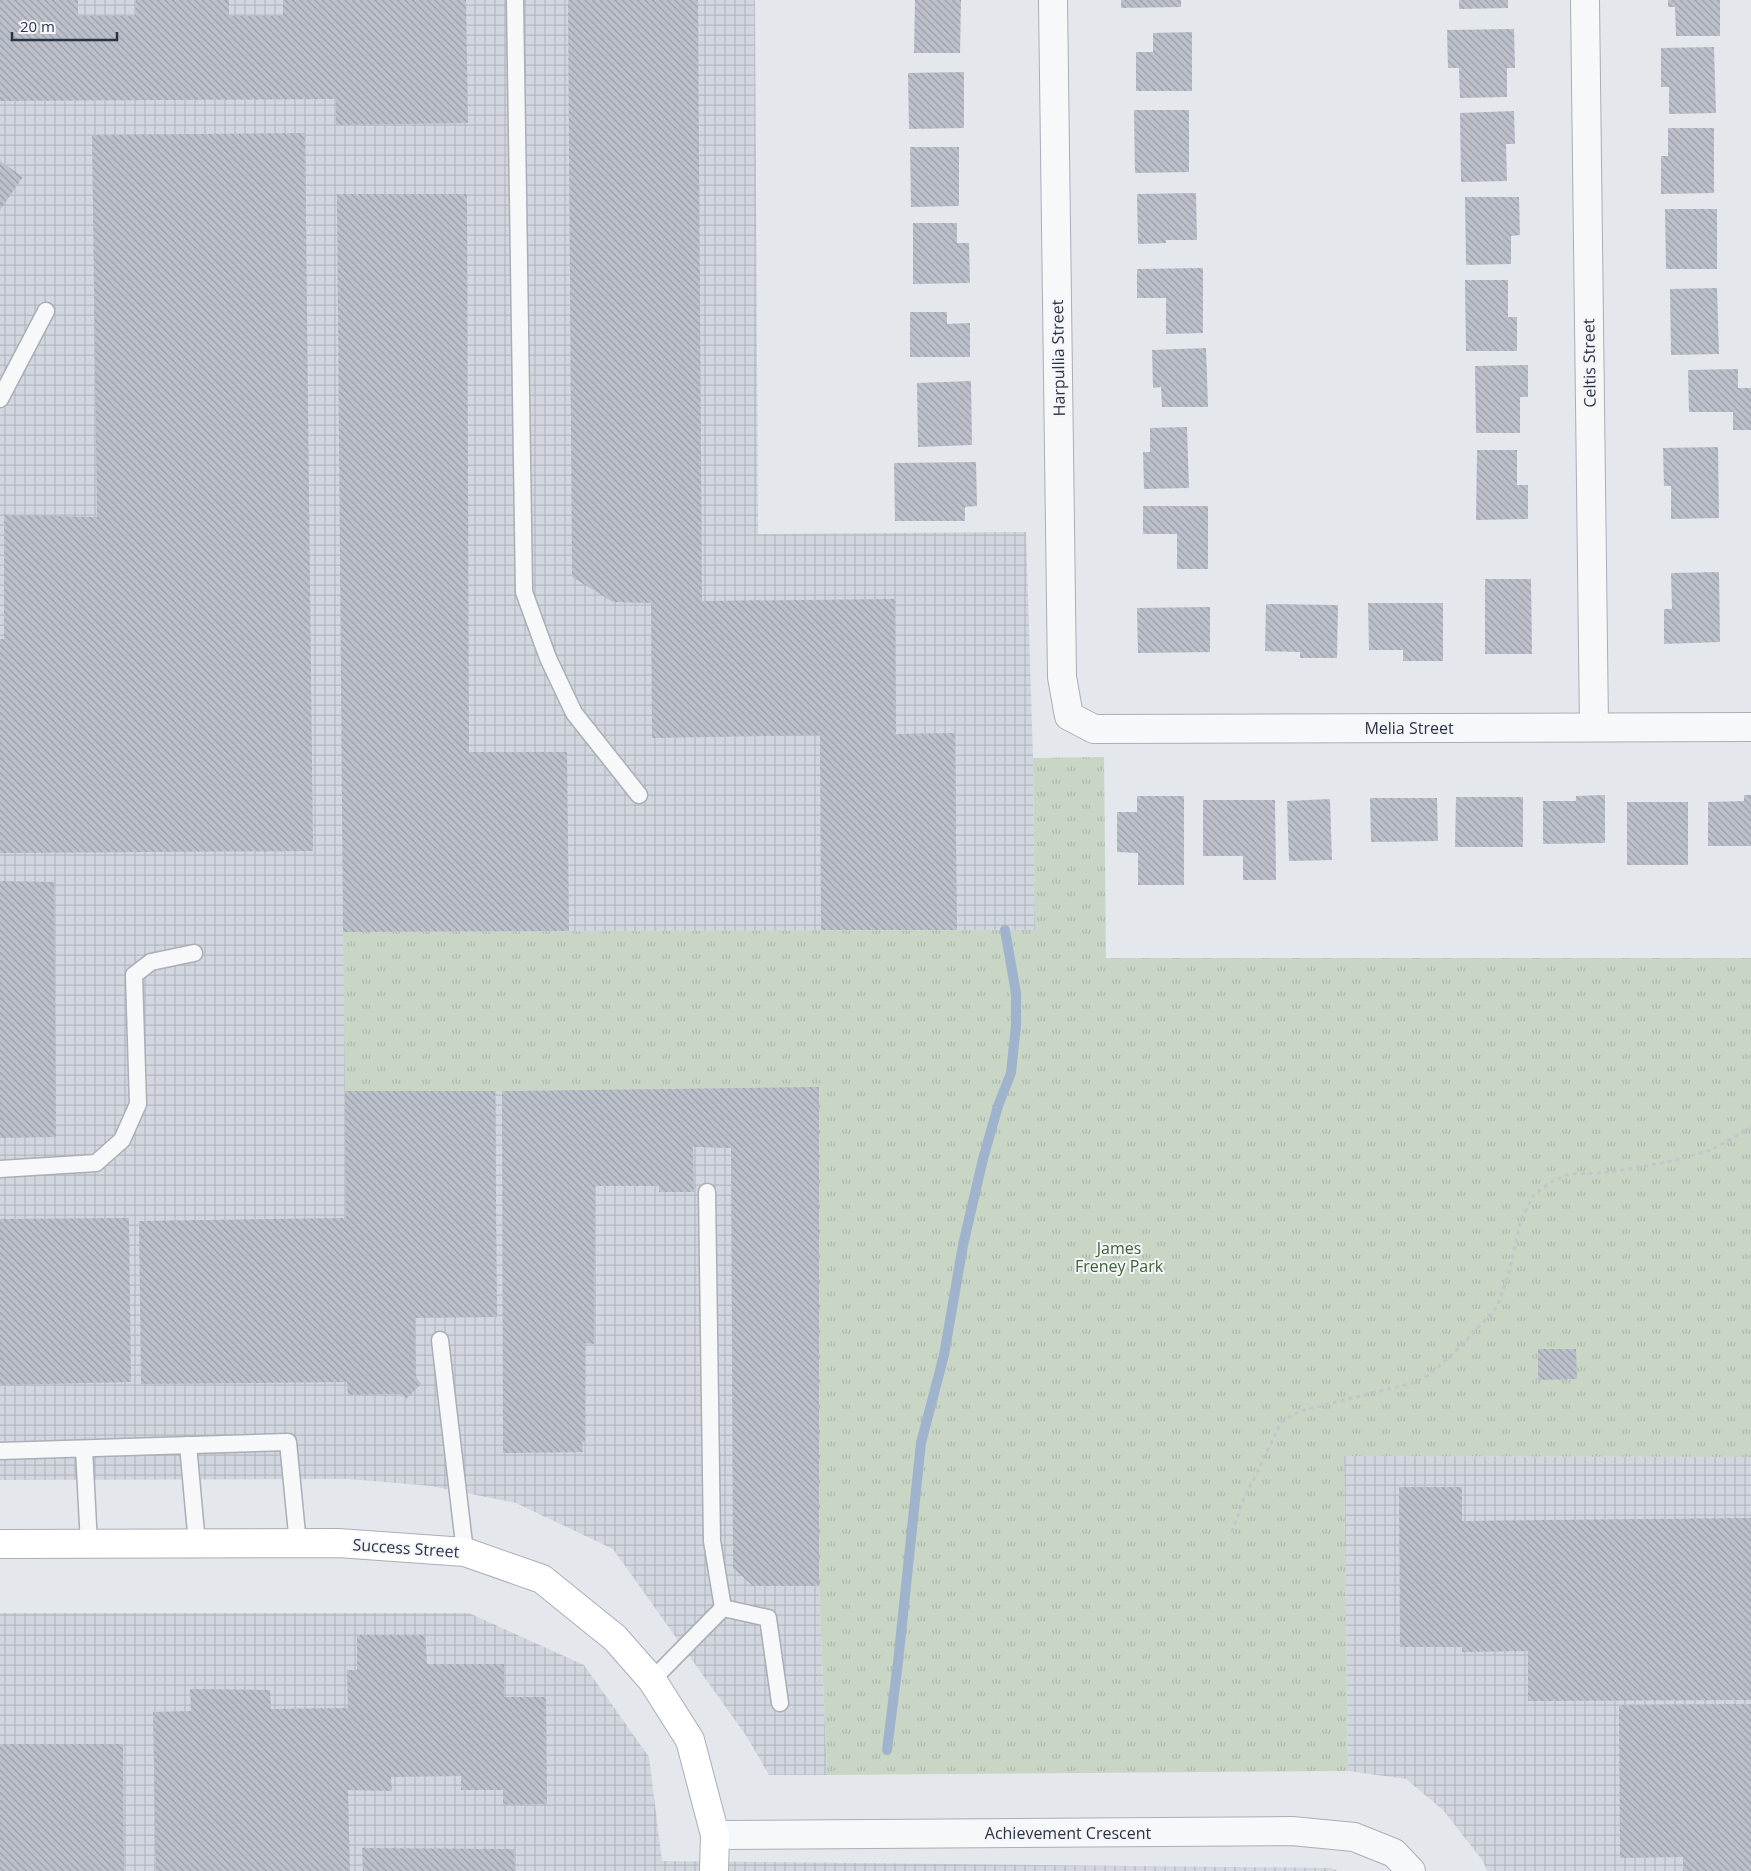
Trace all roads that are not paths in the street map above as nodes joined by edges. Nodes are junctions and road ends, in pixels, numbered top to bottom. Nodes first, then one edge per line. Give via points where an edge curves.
1 (515, 0) edge
2 (1053, 0) edge
3 (1585, 0) edge
4 (46, 311) dead end
5 (0, 399) edge
6 (1069, 716) joint
7 (1751, 726) edge
8 (1594, 727) junction
9 (639, 796) dead end
10 (194, 953) dead end
11 (0, 1168) edge
12 (707, 1192) dead end
13 (440, 1340) dead end
14 (188, 1445) junction
15 (84, 1449) junction
16 (0, 1451) edge
17 (0, 1544) edge
18 (89, 1544) junction
19 (197, 1544) junction
20 (298, 1544) junction
21 (466, 1552) junction
22 (723, 1608) junction
23 (652, 1680) junction
24 (780, 1703) dead end
25 (715, 1836) junction
26 (714, 1871) edge
27 (1411, 1871) edge

1 - 9 lane via 524,592 548,658 574,713
2 - 6 street, Harpullia Street via 1062,677
3 - 8 street, Celtis Street
4 - 5 lane
6 - 8 street, Melia Street via 1094,729
7 - 8 street, Melia Street
10 - 11 lane via 151,962 134,975 138,1104 122,1140 96,1163
12 - 22 lane via 712,1541
13 - 21 lane
14 - 15 lane
14 - 19 lane
14 - 20 lane via 288,1442
15 - 16 lane
15 - 18 lane
17 - 18 street, Success Street
18 - 19 street, Success Street
19 - 20 street, Success Street
20 - 21 street, Success Street via 338,1543
21 - 23 street, Success Street via 542,1579 615,1638
22 - 23 lane
22 - 24 lane via 768,1618
23 - 25 street, Success Street via 690,1740
25 - 26 street, Success Street
25 - 27 street, Achievement Crescent via 1292,1831 1354,1837 1394,1853

